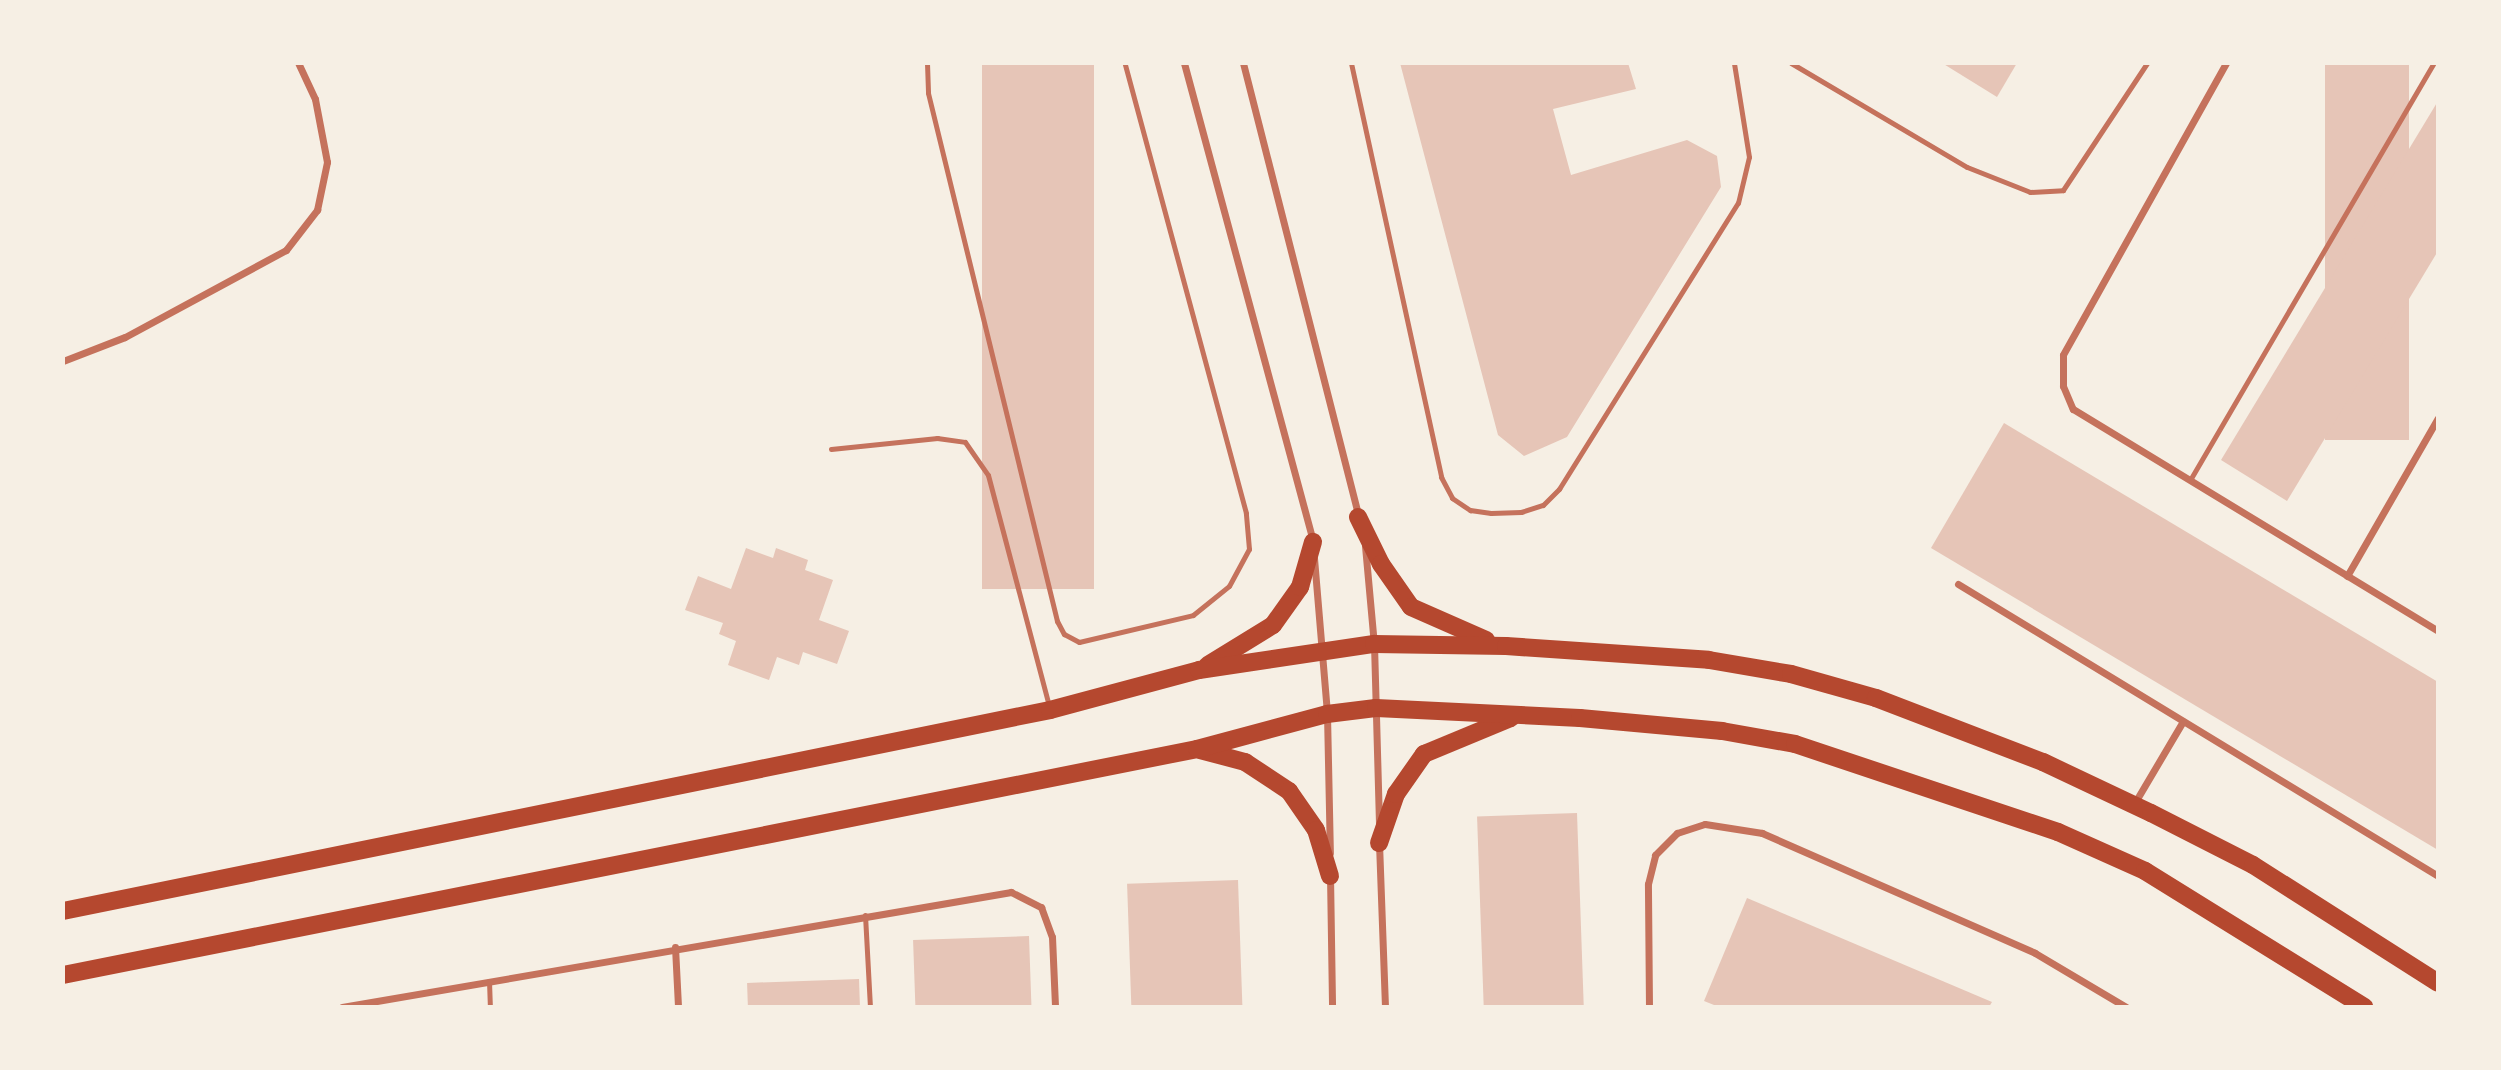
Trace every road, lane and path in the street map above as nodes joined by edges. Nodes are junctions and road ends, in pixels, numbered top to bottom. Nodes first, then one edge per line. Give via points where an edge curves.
1 (298, 63) edge
2 (927, 63) edge
3 (1125, 63) edge
4 (1184, 63) edge
5 (1243, 63) edge
6 (1351, 63) edge
7 (1734, 63) edge
8 (1791, 63) edge
9 (2147, 63) edge
10 (2226, 63) edge
11 (2434, 63) edge
12 (63, 361) edge
13 (2438, 418) edge
14 (831, 449) dead end
15 (2190, 480) junction
16 (1359, 517) junction
17 (1313, 542) junction
18 (2347, 576) junction
19 (1958, 584) dead end
20 (2438, 631) edge
21 (1374, 644) junction
22 (1506, 646) junction
23 (1324, 653) junction
24 (1199, 670) junction
25 (1376, 708) junction
26 (1050, 710) junction
27 (1327, 713) junction
28 (1521, 714) junction
29 (2183, 721) junction
30 (1197, 749) junction
31 (2133, 804) junction
32 (1380, 843) junction
33 (1330, 876) junction
34 (2438, 876) edge
35 (63, 911) edge
36 (865, 915) junction
37 (675, 947) junction
38 (63, 975) edge
39 (489, 981) junction
40 (2438, 983) edge
41 (342, 1007) edge
42 (490, 1007) edge
43 (678, 1007) edge
44 (870, 1007) edge
45 (1055, 1007) edge
46 (1332, 1007) edge
47 (1385, 1007) edge
48 (1649, 1007) edge
49 (2126, 1007) edge
50 (2364, 1007) edge

1 - 12 street via 315,99 327,162 317,210 286,250 125,337
2 - 3 lane via 928,93 1057,621 1065,634 1079,642 1193,614 1229,586 1249,549 1246,513
4 - 17 street
5 - 16 street
6 - 7 lane via 1441,477 1452,498 1470,510 1491,513 1521,512 1543,505 1559,489 1738,203 1749,157
8 - 9 lane via 1966,167 2031,192 2063,190
10 - 15 street via 2063,355 2063,386 2073,409
11 - 15 lane
13 - 18 street
14 - 26 lane via 937,438 965,442 988,475
15 - 18 street
16 - 21 street via 1369,568
16 - 22 main road via 1381,564 1411,607 1456,630
17 - 23 street
17 - 24 main road via 1300,587 1273,625
18 - 20 street
19 - 29 street
21 - 22 main road
21 - 23 main road
21 - 25 street
22 - 31 main road via 1709,660 1791,674 1876,698 2043,762
23 - 24 main road
23 - 27 street
24 - 26 main road
25 - 27 main road
25 - 28 main road
25 - 32 street
26 - 35 main road
27 - 30 main road
27 - 33 street
28 - 32 main road via 1424,754 1396,794
28 - 50 main road via 1722,731 1795,744 2058,832 2145,871
29 - 31 street
29 - 34 street
30 - 33 main road via 1245,762 1289,791 1316,830
30 - 38 main road
31 - 40 main road via 2253,865
32 - 47 street
33 - 46 street
36 - 37 street
36 - 44 lane
36 - 45 street via 1011,892 1041,907 1052,937
37 - 39 street
37 - 43 street
39 - 41 street
39 - 42 lane
48 - 49 street via 1648,884 1655,855 1676,832 1705,824 1762,833 2035,953

